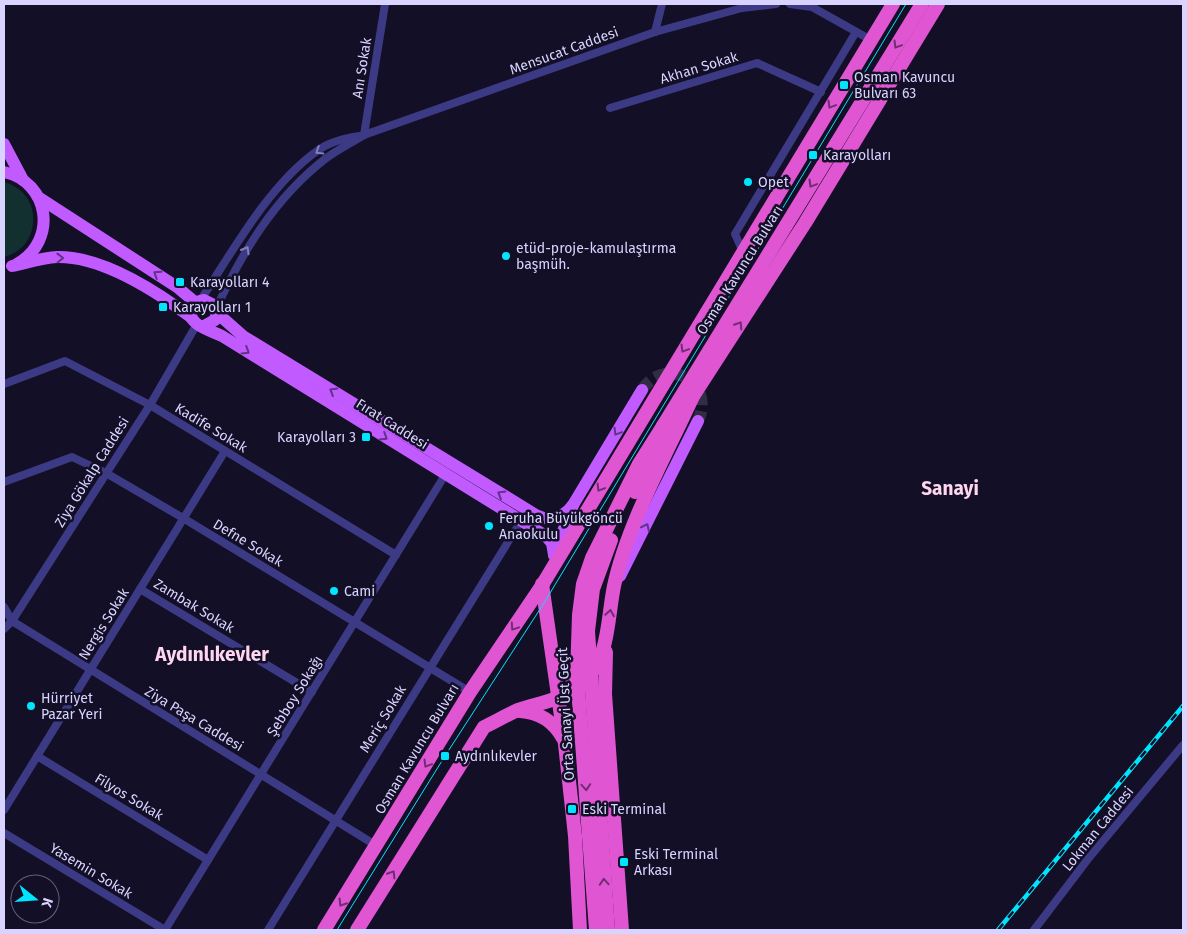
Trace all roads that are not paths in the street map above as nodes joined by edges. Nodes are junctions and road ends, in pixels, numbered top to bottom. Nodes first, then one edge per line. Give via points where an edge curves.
1 (385, 4) edge
2 (662, 4) edge
3 (776, 4) edge
4 (790, 4) edge
5 (893, 4) edge
6 (922, 4) edge
7 (938, 4) edge
8 (741, 6) edge
9 (655, 32) junction
10 (856, 32) junction
11 (871, 40) junction
12 (821, 92) junction
13 (610, 108) dead end
14 (364, 136) junction
15 (4, 144) edge
16 (4, 172) edge
17 (24, 180) junction
18 (38, 197) junction
19 (742, 252) junction
20 (8, 267) edge
21 (198, 302) junction
22 (217, 311) junction
23 (198, 323) junction
24 (4, 384) edge
25 (642, 390) tunnel mouth
26 (693, 396) junction
27 (150, 405) junction
28 (698, 421) tunnel mouth
29 (667, 429) junction
30 (225, 451) junction
31 (106, 474) junction
32 (445, 475) junction
33 (4, 482) edge
34 (573, 505) junction
35 (183, 518) junction
36 (521, 521) junction
37 (396, 555) junction
38 (554, 555) junction
39 (615, 585) junction
40 (541, 587) junction
41 (140, 589) junction
42 (4, 607) edge
43 (12, 621) junction
44 (355, 622) junction
45 (4, 629) edge
46 (606, 642) junction
47 (552, 656) junction
48 (430, 667) junction
49 (89, 671) junction
50 (591, 674) junction
51 (312, 692) junction
52 (470, 692) junction
53 (558, 699) junction
54 (517, 711) junction
55 (607, 718) junction
56 (562, 722) junction
57 (565, 744) junction
58 (1183, 745) edge
59 (37, 756) junction
60 (261, 775) junction
61 (4, 810) edge
62 (336, 821) junction
63 (4, 833) edge
64 (377, 846) junction
65 (208, 860) junction
66 (165, 930) edge
67 (268, 930) edge
68 (324, 930) edge
69 (357, 930) edge
70 (580, 930) edge
71 (596, 930) edge
72 (608, 930) edge
73 (622, 930) edge
74 (1034, 930) edge

1 - 14 street, Anı Sokak
2 - 9 street
3 - 8 street, Mensucat Caddesi
4 - 10 street via 812,7
5 - 11 highway
6 -> 29 highway, Osman Kavuncu Bulvarı
26 -> 7 highway, Osman Kavuncu Bulvarı via 805,223
8 - 9 street, Mensucat Caddesi
9 - 14 street, Mensucat Caddesi
10 - 11 street
10 - 12 street
11 -> 19 highway
12 - 13 street, Akhan Sokak via 757,63
12 - 19 street via 736,234
14 -> 21 street, Mensucat Caddesi via 344,138 318,150 296,168 256,216
22 -> 14 street, Mensucat Caddesi via 230,277 261,224 326,158
15 - 17 main road
16 - 17 main road
17 - 18 main road
18 - 20 main road via 44,219 39,241 31,254
21 -> 18 main road
19 -> 40 highway
20 -> 23 main road, Fırat Caddesi via 57,257 111,267
21 - 22 main road via 208,300
21 - 23 main road via 191,310
22 - 23 main road via 215,320
34 -> 22 main road, Fırat Caddesi via 559,518 545,519 536,515 243,336
23 - 27 street, Ziya Gökalp Caddesi
23 -> 32 main road, Fırat Caddesi
24 - 27 street, Kadife Sokak via 65,361
25 -> 34 main road
26 - 29 highway
26 - 39 highway via 633,529
27 - 30 street, Kadife Sokak
27 - 31 street, Ziya Gökalp Caddesi
39 -> 28 main road
29 -> 71 highway, Orta Sanayi Üst Geçit, bridge via 639,464 592,558 583,584 577,675
72 -> 29 highway, Orta Sanayi Üst Geçit, bridge via 588,659 589,609 608,545
30 - 35 street, Nergis Sokak
30 - 37 street, Kadife Sokak
31 - 33 street, Defne Sokak via 72,457
31 - 35 street, Defne Sokak
31 - 43 street, Ziya Gökalp Caddesi
32 - 36 main road, Fırat Caddesi
32 - 37 street, Şebboy Sokağı
34 - 38 main road
35 - 41 street, Nergis Sokak
35 - 44 street, Defne Sokak
36 - 38 main road, Fırat Caddesi via 546,536 552,543
36 - 48 street, Meriç Sokak
37 - 44 street, Şebboy Sokağı
38 - 40 highway
46 -> 39 highway
40 - 47 highway
40 -> 52 highway, Osman Kavuncu Bulvarı
41 - 49 street, Nergis Sokak
41 - 51 street, Zambak Sokak
42 - 43 street, Ziya Paşa Caddesi
43 - 45 street, Ziya Gökalp Caddesi
43 - 49 street, Ziya Paşa Caddesi
44 - 48 street, Defne Sokak
44 - 51 street, Şebboy Sokağı
46 - 50 highway
46 - 55 highway
47 - 50 highway via 560,670 569,676
47 - 53 highway
48 - 52 street, Defne Sokak
48 - 62 street, Meriç Sokak
49 - 59 street, Nergis Sokak
49 - 60 street, Ziya Paşa Caddesi
50 - 53 highway via 577,688
51 - 60 street, Şebboy Sokağı
52 -> 64 highway, Osman Kavuncu Bulvarı
53 - 54 highway
53 - 56 highway
54 - 57 highway via 530,712 548,721
69 -> 54 highway via 484,727
55 - 56 highway via 602,707 585,696 568,703
55 - 73 highway
56 - 57 highway
57 - 70 highway via 575,836
58 - 74 street, Lokman Caddesi
59 - 61 street, Nergis Sokak
59 - 65 street, Filyos Sokak
60 - 62 street, Ziya Paşa Caddesi
60 - 65 street, Şebboy Sokağı
62 - 64 street, Ziya Paşa Caddesi
62 - 67 street, Meriç Sokak
63 - 66 street, Yasemin Sokak
64 -> 68 highway, Osman Kavuncu Bulvarı
65 - 66 street, Şebboy Sokağı

